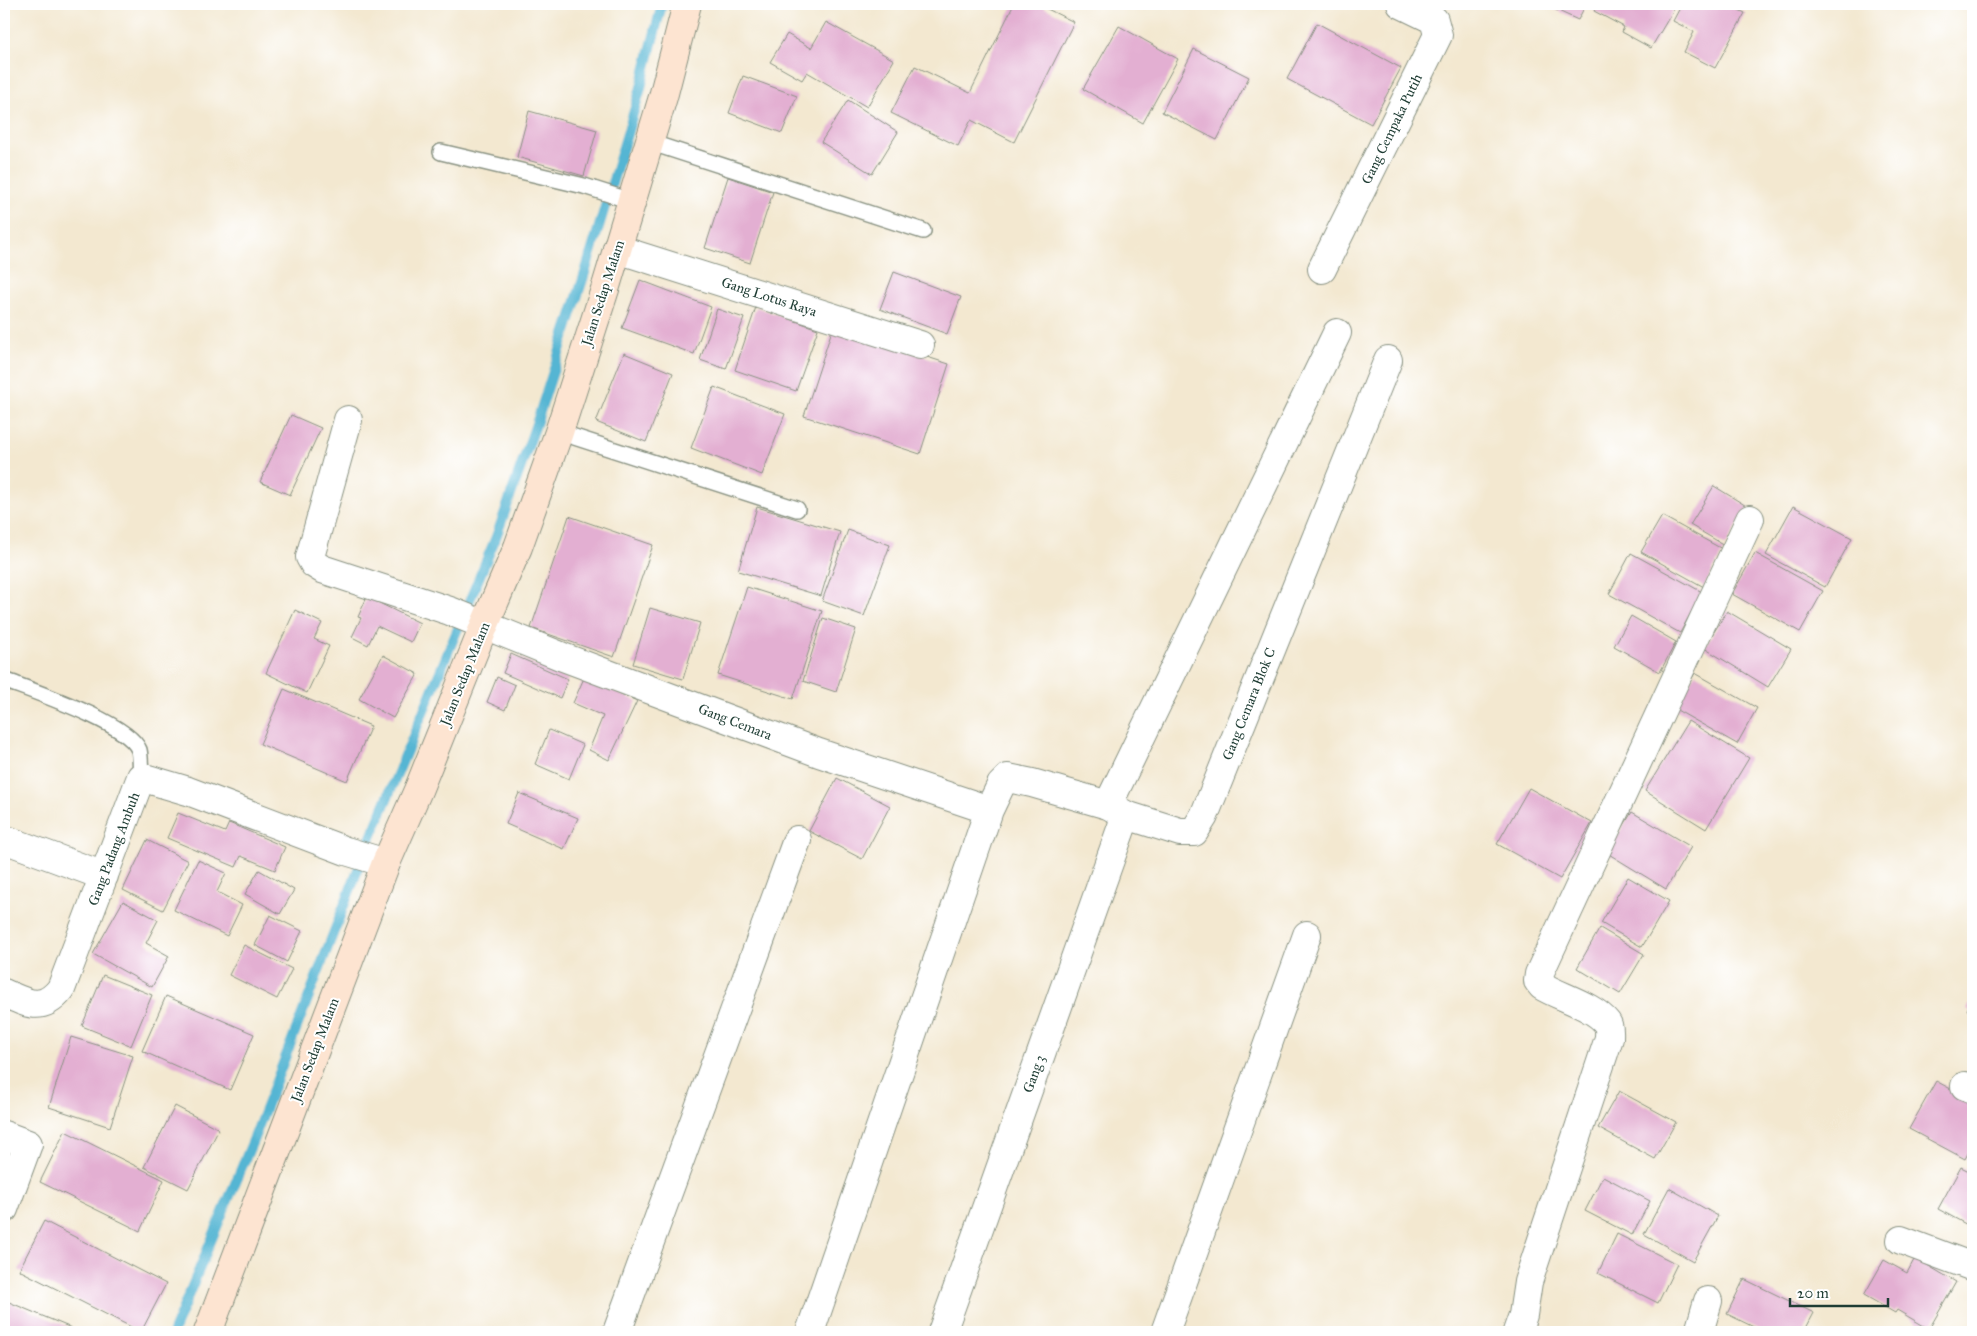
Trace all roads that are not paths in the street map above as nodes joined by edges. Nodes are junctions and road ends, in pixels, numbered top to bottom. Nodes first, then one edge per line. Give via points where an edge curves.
1 (688, 4) edge
2 (1401, 4) edge
3 (649, 142) junction
4 (441, 152) dead end
5 (621, 198) junction
6 (922, 231) dead end
7 (617, 249) junction
8 (1322, 269) dead end
9 (1337, 333) dead end
10 (920, 345) dead end
11 (1388, 360) dead end
12 (348, 420) dead end
13 (558, 432) junction
14 (797, 509) dead end
15 (1750, 519) dead end
16 (468, 618) junction
17 (4, 680) edge
18 (141, 777) junction
19 (989, 810) junction
20 (1117, 810) junction
21 (4, 839) edge
22 (797, 840) dead end
23 (380, 861) junction
24 (104, 876) junction
25 (1307, 935) dead end
26 (4, 993) edge
27 (16, 1140) edge
28 (4, 1209) edge
29 (1901, 1240) dead end
30 (1973, 1267) edge
31 (1708, 1301) dead end
32 (1524, 1327) edge
33 (208, 1332) edge
34 (616, 1332) edge
35 (810, 1332) edge
36 (942, 1332) edge
37 (1165, 1332) edge
38 (1699, 1332) edge

1 - 3 street, Jalan Sedap Malam
2 - 8 street, Gang Cempaka Putih via 1434,20 1438,35
3 - 5 street, Jalan Sedap Malam
3 - 6 lane
4 - 5 lane
5 - 7 street, Jalan Sedap Malam
7 - 10 street, Gang Lotus Raya
7 - 13 street, Jalan Sedap Malam
9 - 20 street, Gang 3
11 - 20 street, Gang Cemara Blok C via 1204,816 1194,832 1180,832
12 - 16 street, Gang Cemara via 310,556 314,564
13 - 14 lane
13 - 16 street, Jalan Sedap Malam via 518,547
15 - 32 street via 1538,981 1594,1012 1610,1028 1528,1282
16 - 19 street, Gang Cemara via 819,754
16 - 23 street, Jalan Sedap Malam via 419,788
17 - 18 lane via 91,714 120,729 139,749
18 - 23 street, Gang Padang Ambuh via 188,790
18 - 24 street, Gang Padang Ambuh
19 - 20 street, Gang Cemara Blok C via 1008,778
19 - 35 street
20 - 36 street, Gang 3
21 - 24 street
22 - 34 street
23 - 33 street, Jalan Sedap Malam
24 - 26 street, Gang Padang Ambuh via 61,989 54,999 43,1004 28,1003
25 - 37 street
27 - 28 street
29 - 30 street
31 - 38 street

